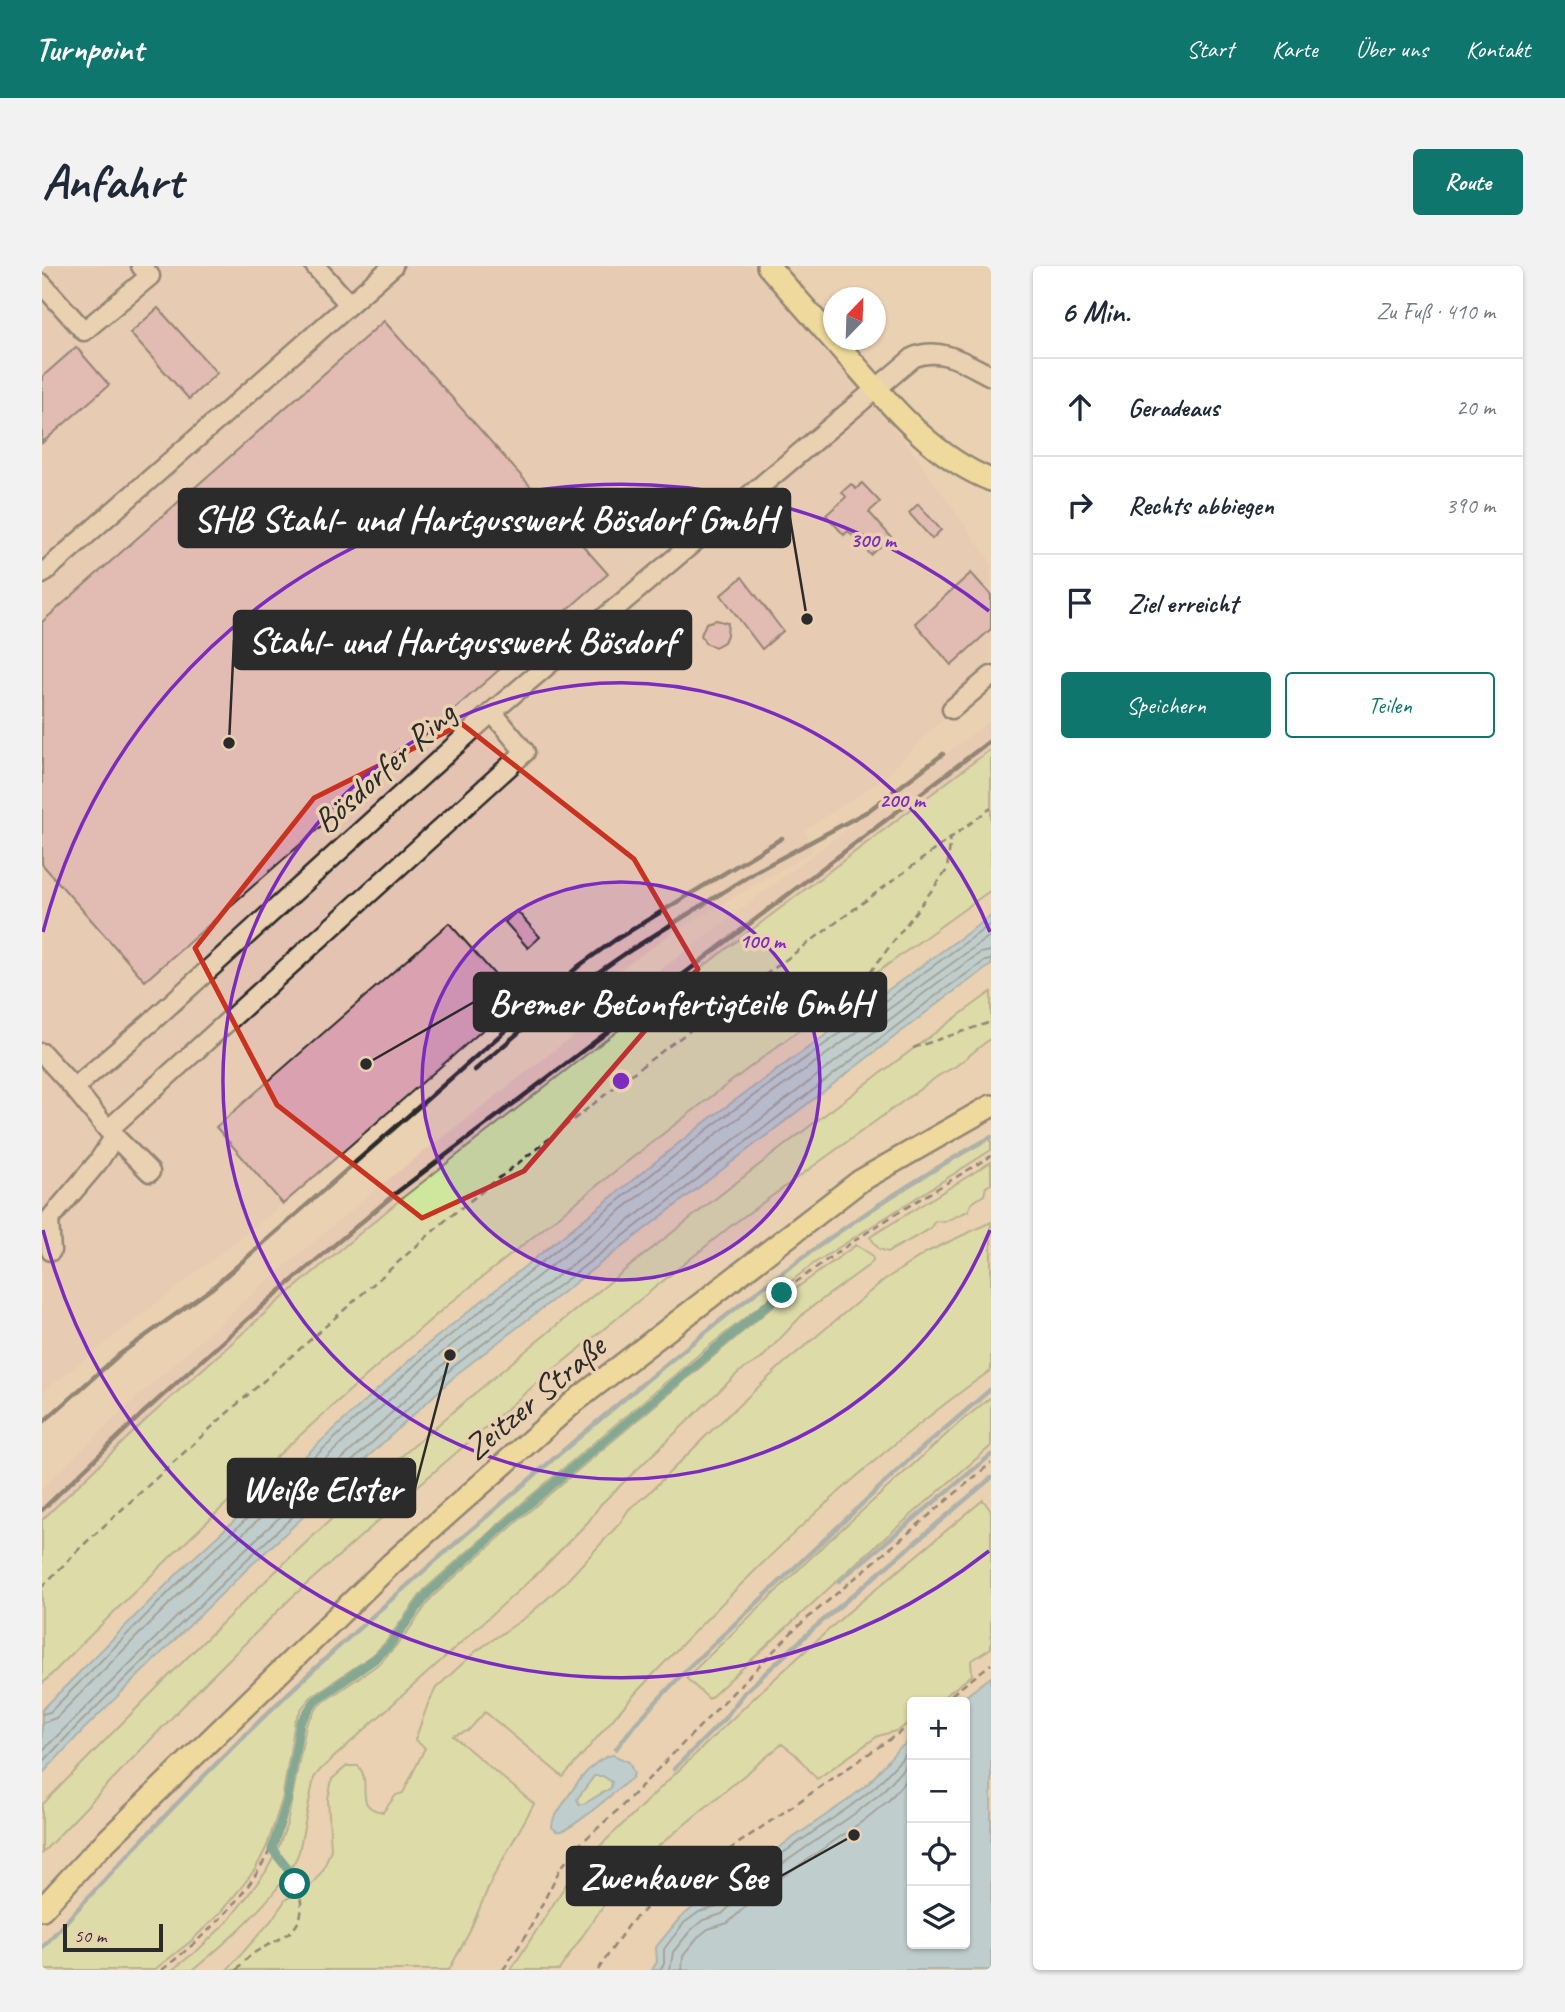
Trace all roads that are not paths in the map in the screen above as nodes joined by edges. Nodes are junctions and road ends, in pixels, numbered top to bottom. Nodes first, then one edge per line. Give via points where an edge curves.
1 (141, 266) edge
2 (316, 266) edge
3 (393, 266) edge
4 (768, 266) edge
5 (42, 284) edge
6 (349, 304) junction
7 (991, 376) edge
8 (876, 389) junction
9 (991, 480) edge
10 (42, 574) edge
11 (991, 676) edge
12 (953, 709) dead end
13 (492, 712) junction
14 (42, 1053) edge
15 (74, 1088) junction
16 (991, 1107) edge
17 (112, 1133) junction
18 (150, 1172) dead end
19 (51, 1251) dead end
20 (42, 1909) edge

1 - 5 street via 150,276 84,331
2 - 6 street
3 - 6 street
4 - 8 main road
6 - 10 street
7 - 8 street, Bösdorfer Ring via 949,355 927,352 914,357
8 - 9 main road via 927,441
8 - 13 street, Bösdorfer Ring
11 - 12 street
13 - 15 street, Bösdorfer Ring
13 - 17 street via 526,752
14 - 15 street
15 - 17 street
16 - 20 main road, Zeitzer Straße via 860,1181 574,1402 391,1564
17 - 18 street
17 - 19 street via 98,1162 49,1220

